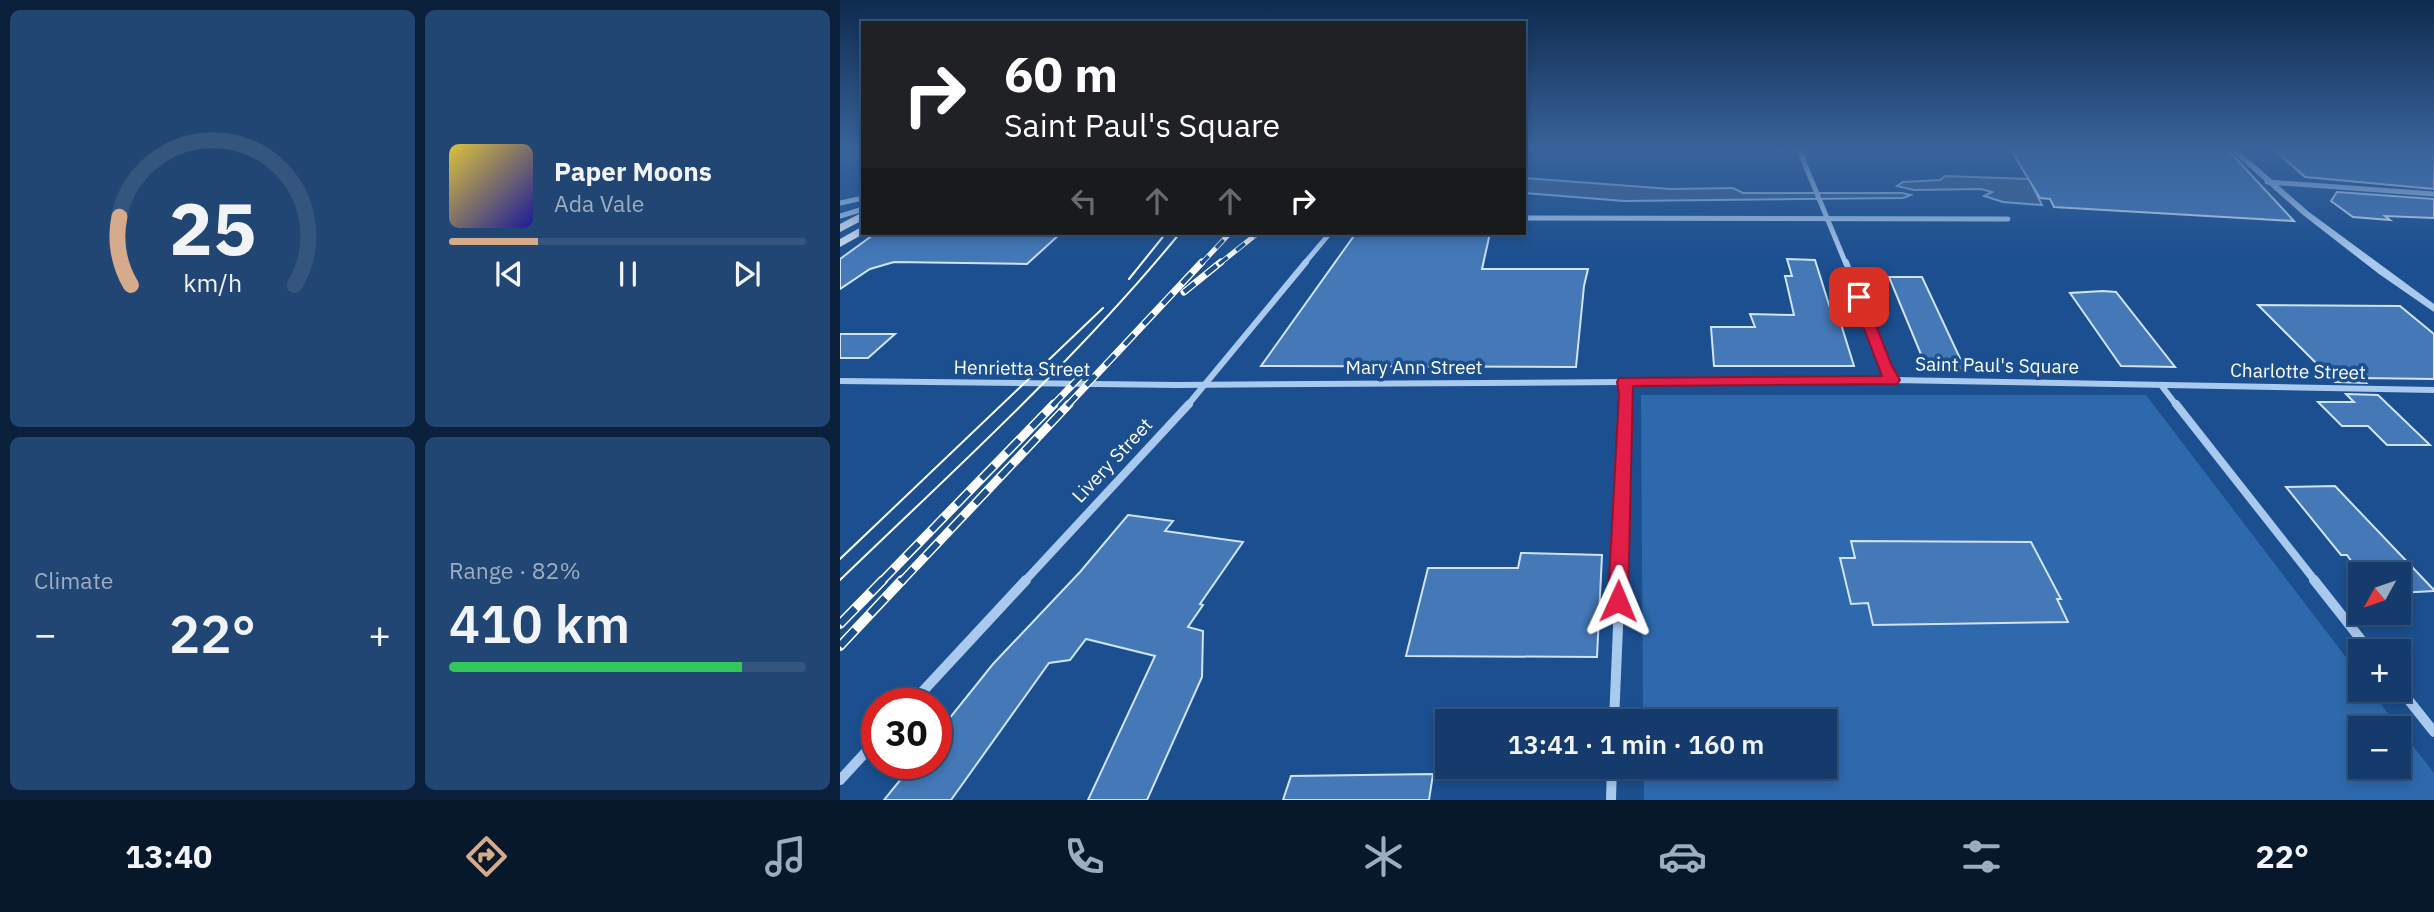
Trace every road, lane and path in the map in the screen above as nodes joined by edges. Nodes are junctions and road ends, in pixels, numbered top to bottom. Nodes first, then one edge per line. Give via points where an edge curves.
1 (1817, 187) edge
2 (2274, 187) edge
3 (2341, 187) edge
4 (2434, 194) edge
5 (861, 198) edge
6 (840, 203) edge
7 (861, 210) edge
8 (840, 216) edge
9 (861, 216) edge
10 (1526, 218) edge
11 (1975, 219) junction
12 (2008, 219) dead end
13 (1830, 220) junction
14 (1979, 226) dead end
15 (840, 229) edge
16 (861, 230) edge
17 (1328, 235) edge
18 (840, 244) edge
19 (2434, 309) edge
20 (1892, 380) junction
21 (840, 381) edge
22 (1624, 382) junction
23 (1205, 384) junction
24 (2161, 385) junction
25 (2434, 390) edge
26 (2361, 639) edge
27 (926, 688) edge
28 (2410, 702) edge
29 (1614, 709) edge
30 (2434, 732) edge
31 (861, 757) edge
32 (1612, 779) edge
33 (840, 780) edge
34 (1611, 800) edge

1 - 13 street
2 - 19 street
3 - 4 street
5 - 6 street
7 - 8 street
9 - 15 main road
10 - 13 street
11 - 12 street
11 - 13 street
11 - 14 street
13 - 20 street
16 - 18 main road
17 - 23 street, Livery Street
20 - 22 street, Saint Paul's Square
20 - 24 street, Saint Paul's Square
21 - 23 street, Henrietta Street
22 - 23 street, Mary Ann Street
22 - 29 street
23 - 27 street, Livery Street
24 - 25 street, Charlotte Street
24 - 26 street
28 - 30 street
31 - 33 street
32 - 34 street

